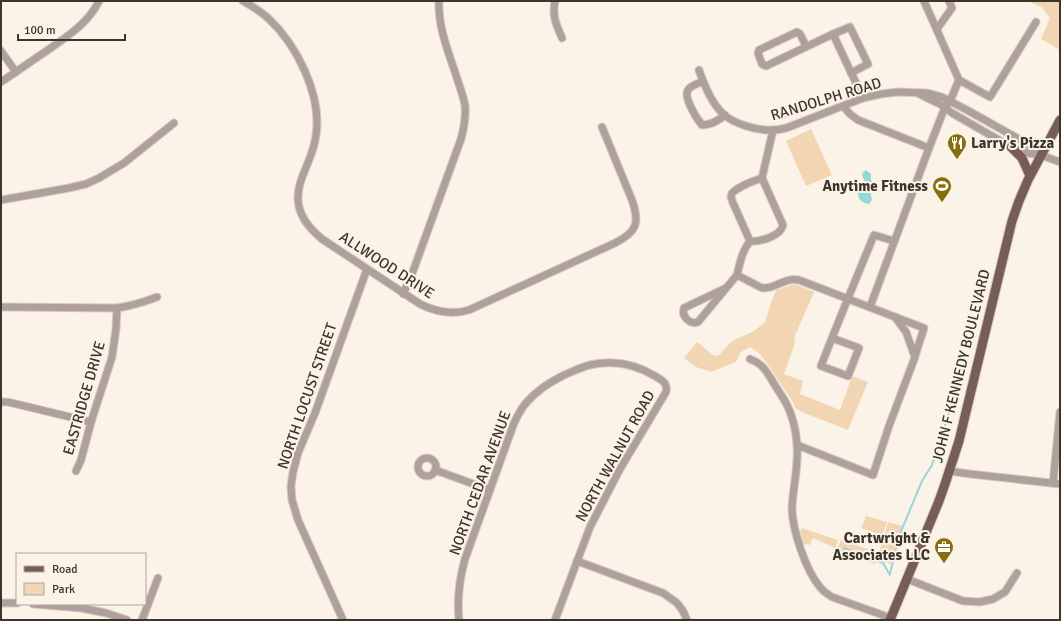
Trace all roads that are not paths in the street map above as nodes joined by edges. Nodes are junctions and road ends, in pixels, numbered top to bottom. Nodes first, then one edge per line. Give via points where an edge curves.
1 (99, 1) edge
2 (243, 1) edge
3 (439, 1) edge
4 (555, 1) edge
5 (924, 1) edge
6 (949, 1) edge
7 (1036, 22) dead end
8 (937, 29) junction
9 (833, 34) junction
10 (562, 38) dead end
11 (806, 46) junction
12 (1, 51) edge
13 (699, 70) dead end
14 (16, 72) junction
15 (851, 73) junction
16 (960, 80) junction
17 (1, 82) edge
18 (703, 82) junction
19 (918, 93) junction
20 (863, 98) junction
21 (950, 101) junction
22 (843, 106) junction
23 (944, 107) junction
24 (725, 115) junction
25 (1060, 120) edge
26 (174, 123) dead end
27 (602, 127) dead end
28 (773, 130) junction
29 (1012, 147) junction
30 (929, 148) junction
31 (1040, 155) junction
32 (1060, 162) edge
33 (1030, 176) junction
34 (762, 178) junction
35 (1, 200) edge
36 (750, 241) junction
37 (894, 241) junction
38 (367, 269) junction
39 (737, 275) junction
40 (726, 288) junction
41 (403, 294) junction
42 (158, 297) dead end
43 (848, 299) junction
44 (1, 307) edge
45 (870, 307) junction
46 (117, 308) junction
47 (895, 316) junction
48 (832, 338) junction
49 (915, 357) junction
50 (750, 359) dead end
51 (655, 376) joint
52 (1, 402) edge
53 (1060, 412) edge
54 (91, 422) junction
55 (797, 445) junction
56 (435, 470) dead end
57 (76, 471) dead end
58 (949, 471) junction
59 (1057, 483) edge
60 (490, 490) junction
61 (577, 561) junction
62 (1017, 573) dead end
63 (158, 578) dead end
64 (907, 579) junction
65 (1, 603) edge
66 (16, 603) edge
67 (45, 605) edge
68 (891, 619) edge
69 (127, 620) edge
70 (142, 620) edge
71 (343, 620) edge
72 (459, 620) edge
73 (555, 620) edge
74 (687, 620) edge

1 - 14 street via 82,24
2 - 38 street, ALLWOOD DRIVE via 267,17 284,35 299,58 314,96 316,136 313,152 298,191 298,204 304,220 322,239
3 - 41 street via 442,32 465,105 465,121
4 - 10 street via 554,16
5 - 8 street
6 - 8 street via 952,8
7 - 16 street via 990,97
8 - 16 street
9 - 11 street
9 - 15 street
9 - 15 street via 850,26 868,64
11 - 11 street via 766,66 762,64 758,52 797,32
12 - 14 street
13 - 18 street, RANDOLPH ROAD
14 - 17 street
15 - 20 street
16 - 21 street
18 - 24 street, RANDOLPH ROAD
18 - 24 street via 689,88 687,92 698,120 702,126 709,125
19 - 20 street, RANDOLPH ROAD via 898,92
19 - 21 street, RANDOLPH ROAD via 927,93
19 - 23 street, RANDOLPH ROAD
20 - 22 street, RANDOLPH ROAD
21 - 23 street
21 - 31 street, RANDOLPH ROAD via 1024,142
22 - 28 street, RANDOLPH ROAD via 783,129
22 - 30 street via 858,120
23 - 29 street, RANDOLPH ROAD
23 - 30 street
24 - 28 street, RANDOLPH ROAD via 746,126
25 - 31 main road, JOHN F KENNEDY BOULEVARD
26 - 35 street via 124,163 100,178 70,188
27 - 41 street, ALLWOOD DRIVE via 636,211 636,222 630,233 615,243 463,312 434,310
28 - 34 street
29 - 31 street, RANDOLPH ROAD
29 - 33 main road via 1022,158
30 - 37 street
31 - 32 street, RANDOLPH ROAD
31 - 33 main road, JOHN F KENNEDY BOULEVARD
33 - 58 main road, JOHN F KENNEDY BOULEVARD via 1010,228
34 - 36 street via 732,193 733,203
34 - 36 street via 784,225 779,232 762,240
36 - 39 street via 743,253
37 - 43 street via 874,235
37 - 45 street
38 - 41 street, ALLWOOD DRIVE
38 - 71 street, NORTH LOCUST STREET via 298,453 291,486 298,520
39 - 40 street
39 - 43 street via 766,289 791,278
40 - 40 street via 698,322 692,322 683,314 684,308
42 - 46 street via 140,304
43 - 45 street
43 - 48 street
44 - 46 street
45 - 47 street
46 - 54 street, EASTRIDGE DRIVE via 112,357
47 - 49 street via 906,332
47 - 49 street via 924,328
48 - 48 street via 821,366 848,376 859,348
49 - 55 street via 873,475
50 - 55 street via 766,371 787,406 793,420
51 - 60 street, NORTH CEDAR AVENUE via 633,366 617,363 589,365 553,380 527,401 521,410
51 - 61 street, NORTH WALNUT ROAD via 666,384 666,392 603,501
52 - 54 street
53 - 59 street
54 - 57 street, EASTRIDGE DRIVE
55 - 68 street via 793,522 814,579 822,590 832,597
56 - 60 street
58 - 59 street
58 - 64 main road, JOHN F KENNEDY BOULEVARD
60 - 72 street, NORTH CEDAR AVENUE via 461,574
61 - 73 street, NORTH WALNUT ROAD
61 - 74 street via 663,593 676,603
62 - 64 street via 1005,592 993,599 975,603 963,601
63 - 70 street
64 - 68 main road, JOHN F KENNEDY BOULEVARD
65 - 66 street
67 - 69 street via 82,608

